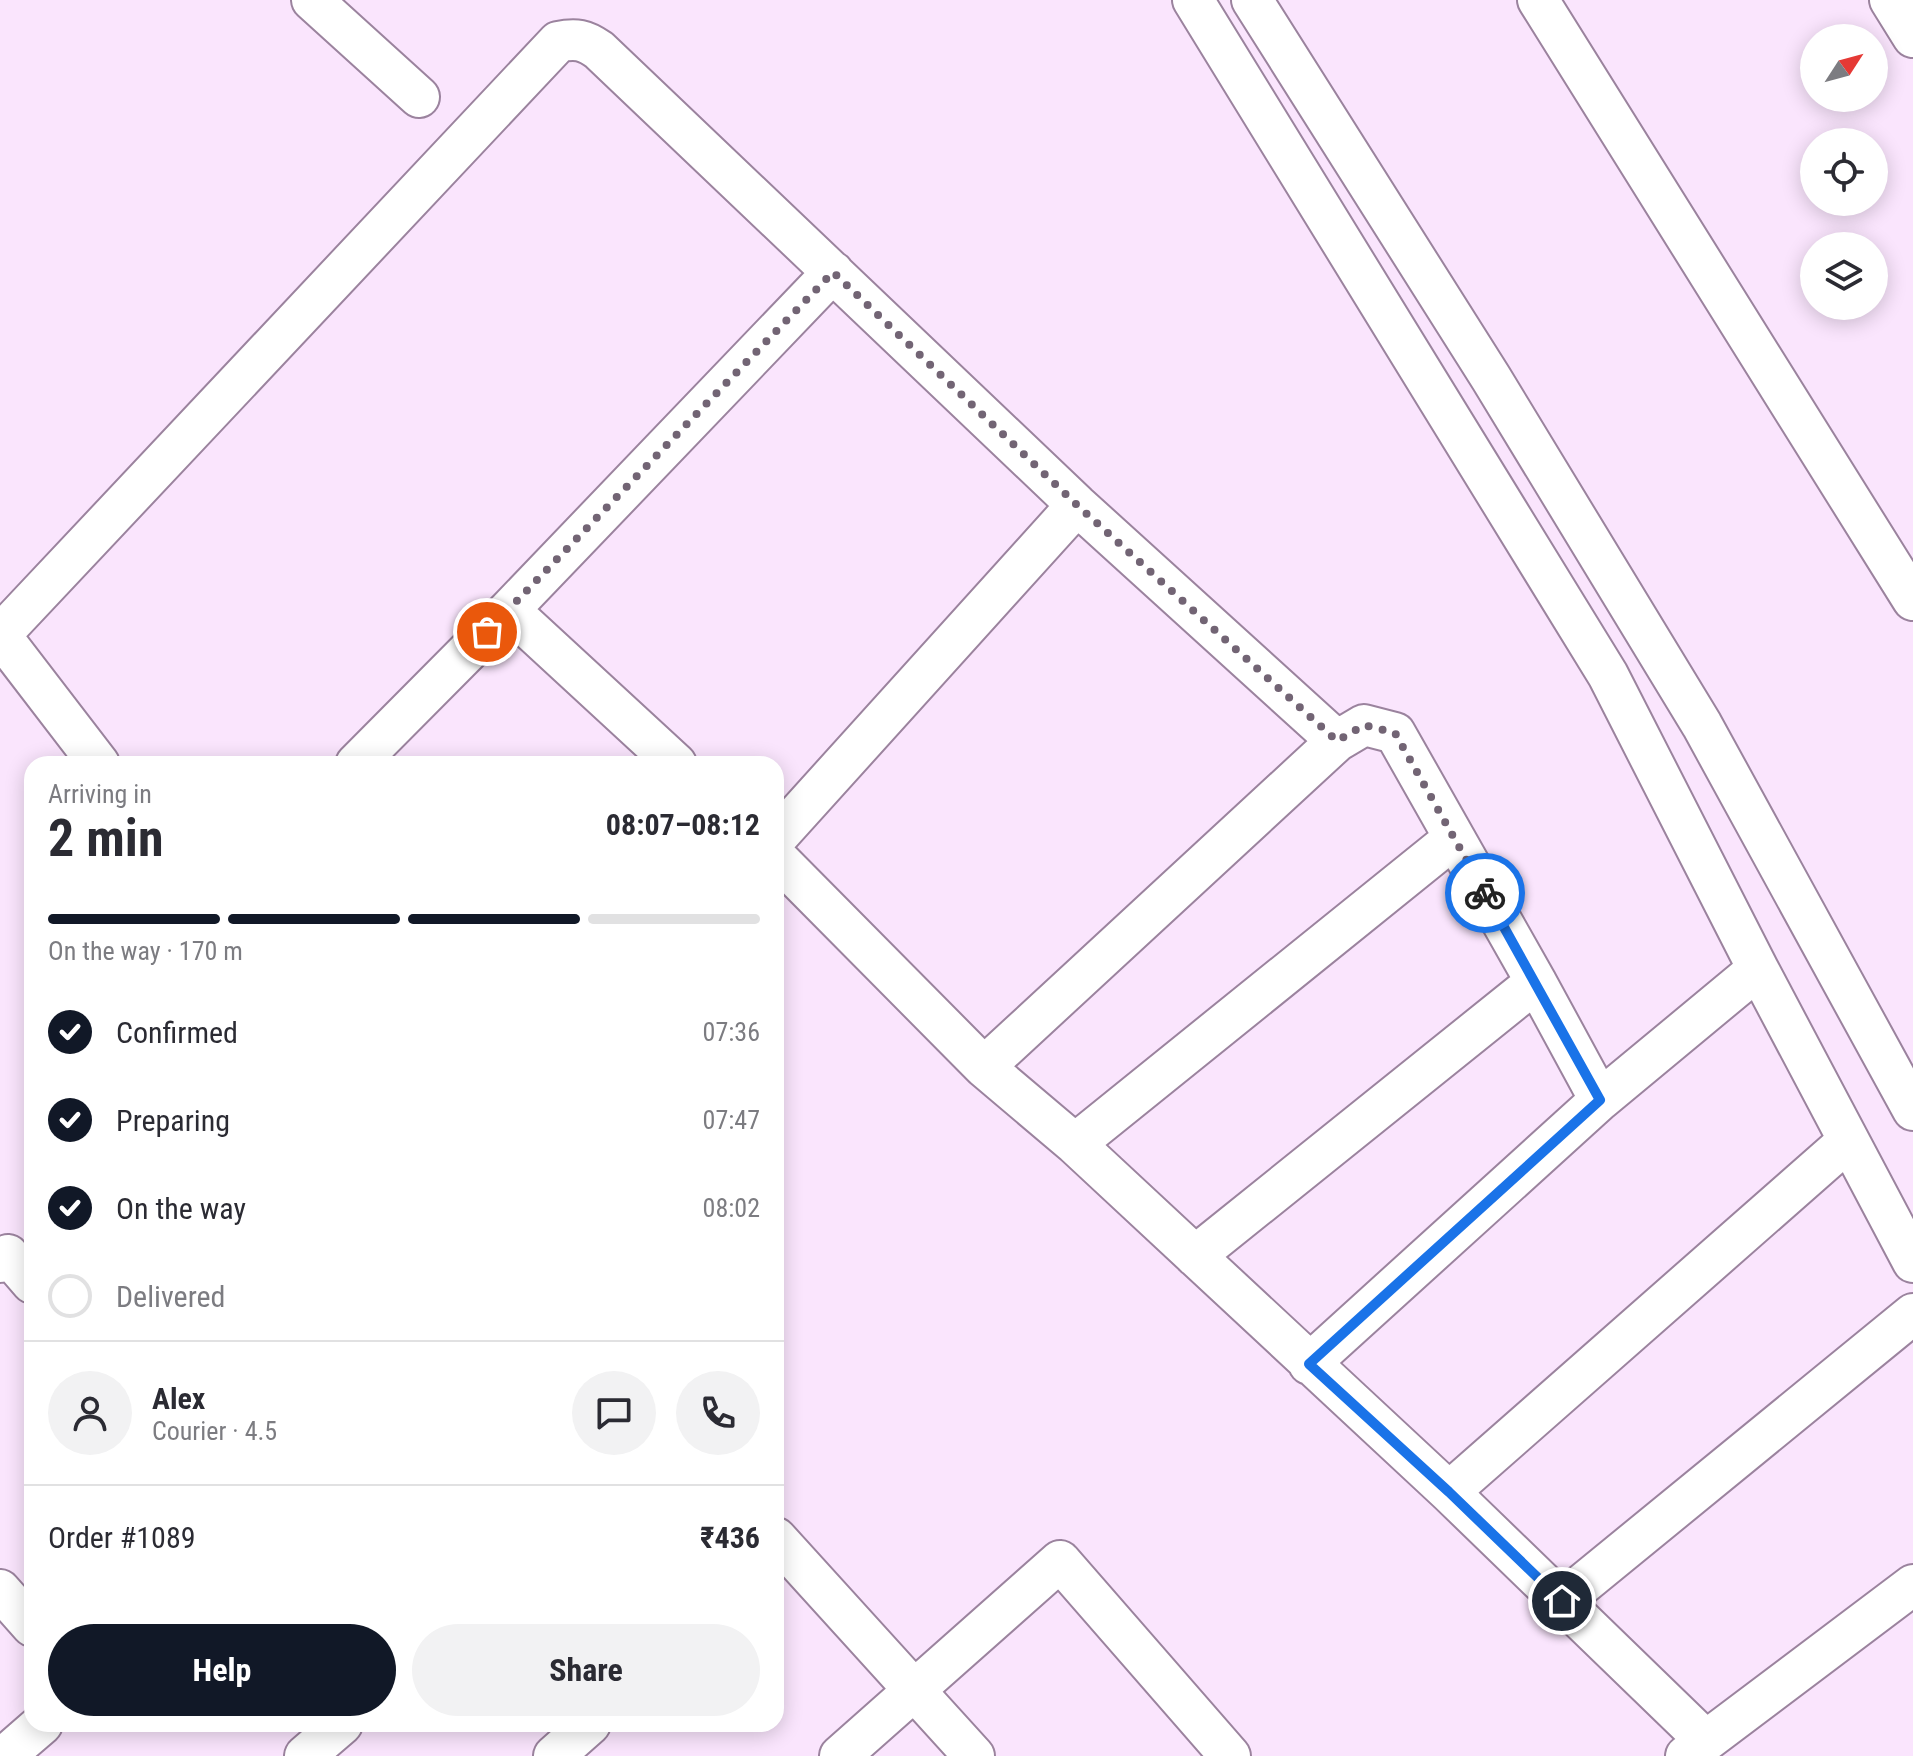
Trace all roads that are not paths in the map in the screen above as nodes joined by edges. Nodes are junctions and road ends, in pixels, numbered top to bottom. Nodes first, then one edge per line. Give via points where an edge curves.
1 (312, 0) edge
2 (1193, 0) edge
3 (1252, 0) edge
4 (1538, 0) edge
5 (1890, 0) edge
6 (1913, 37) edge
7 (419, 97) dead end
8 (833, 272) junction
9 (1077, 505) junction
10 (1913, 600) edge
11 (509, 610) junction
12 (0, 635) edge
13 (1337, 741) junction
14 (93, 756) edge
15 (364, 756) edge
16 (667, 756) edge
17 (784, 829) edge
18 (1453, 839) junction
19 (784, 865) edge
20 (1758, 969) junction
21 (1536, 982) junction
22 (984, 1067) junction
23 (1600, 1100) junction
24 (1913, 1110) edge
25 (1848, 1141) junction
26 (1075, 1144) junction
27 (1195, 1256) junction
28 (0, 1262) edge
29 (1913, 1262) edge
30 (24, 1274) edge
31 (1913, 1314) edge
32 (1309, 1364) junction
33 (1449, 1492) junction
34 (784, 1554) edge
35 (1913, 1585) edge
36 (0, 1590) edge
37 (1562, 1601) junction
38 (24, 1617) edge
39 (915, 1689) junction
40 (33, 1732) edge
41 (333, 1732) edge
42 (581, 1732) edge
43 (1695, 1748) edge
44 (5, 1756) edge
45 (305, 1756) edge
46 (554, 1756) edge
47 (840, 1756) edge
48 (974, 1756) edge
49 (1230, 1756) edge

1 - 7 street
2 - 20 street via 1608,675
3 - 24 street via 1702,725
4 - 10 street
5 - 6 street
8 - 9 street
8 - 11 street
8 - 12 street via 599,50 585,40 558,42
9 - 13 street
9 - 17 street
11 - 15 street
11 - 16 street
12 - 14 street
13 - 18 street via 1364,725 1395,733
13 - 22 street
18 - 21 street
18 - 26 street
19 - 22 street
20 - 23 street
20 - 25 street
21 - 23 street
21 - 27 street
22 - 26 street
23 - 32 street
25 - 29 street
25 - 33 street
26 - 27 street
27 - 32 street
28 - 30 street via 8,1255
31 - 37 street
32 - 33 street
33 - 37 street
34 - 39 street
35 - 43 street
36 - 38 street
37 - 43 street
39 - 47 street
39 - 48 street
39 - 49 street via 1060,1561
40 - 44 street
41 - 45 street
42 - 46 street

